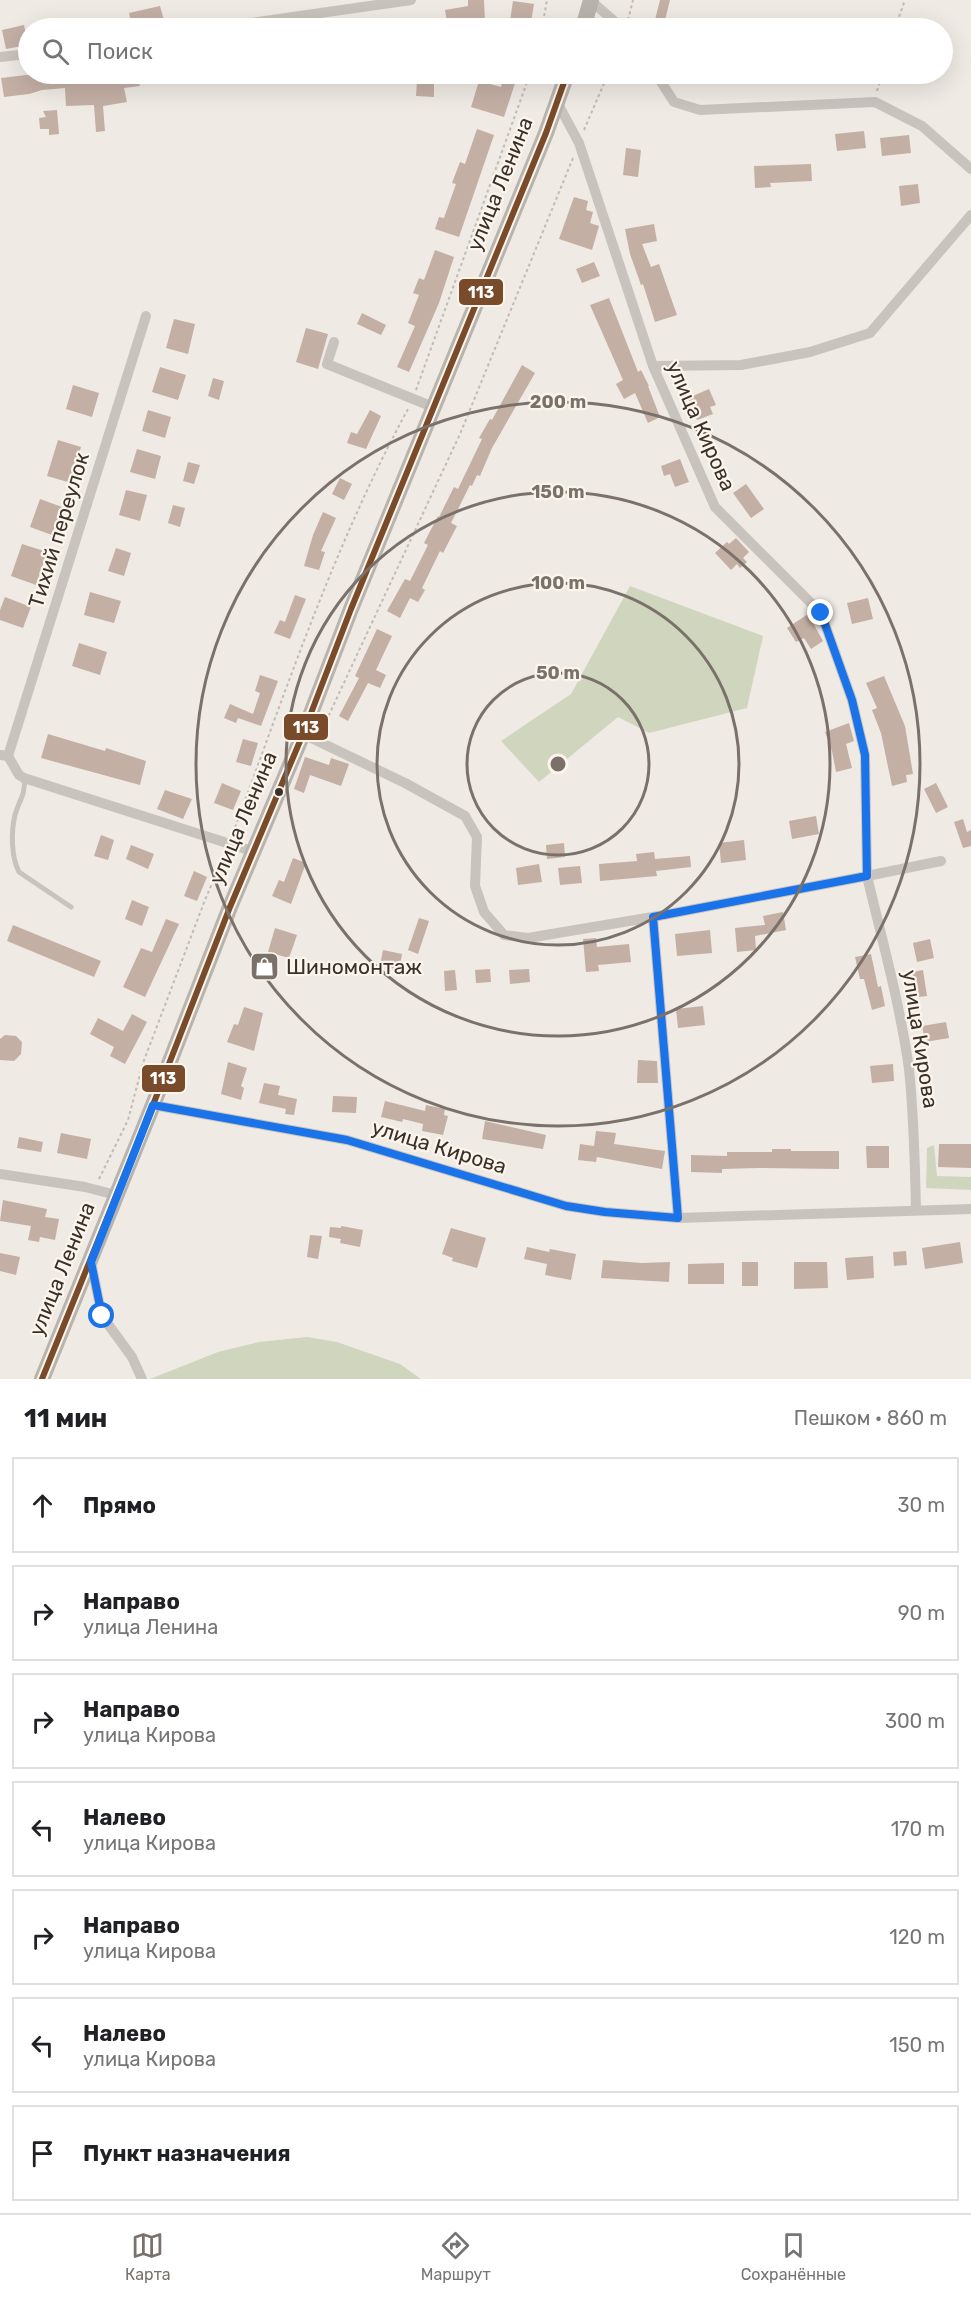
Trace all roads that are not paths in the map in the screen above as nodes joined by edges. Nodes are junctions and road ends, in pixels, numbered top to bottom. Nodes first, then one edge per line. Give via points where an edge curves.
1 (411, 0) edge
2 (591, 0) edge
3 (286, 18) edge
4 (586, 18) edge
5 (612, 18) edge
6 (18, 55) edge
7 (0, 57) edge
8 (563, 84) edge
9 (662, 84) edge
10 (556, 102) junction
11 (971, 169) edge
12 (971, 215) edge
13 (147, 316) dead end
14 (334, 342) dead end
15 (653, 366) junction
16 (433, 407) junction
17 (310, 737) junction
18 (4, 756) edge
19 (24, 778) junction
20 (255, 852) junction
21 (941, 861) dead end
22 (867, 876) junction
23 (71, 907) dead end
24 (653, 917) junction
25 (153, 1105) junction
26 (0, 1174) edge
27 (116, 1195) junction
28 (971, 1209) edge
29 (916, 1210) junction
30 (678, 1218) junction
31 (91, 1262) junction
32 (42, 1379) edge
33 (142, 1379) edge

1 - 3 street
2 - 4 main road
2 - 5 street
6 - 7 street
8 - 10 main road, улица Ленина
9 - 11 street via 674,102 700,110 875,102 922,126
10 - 15 street, улица Кирова via 579,143
10 - 16 main road, улица Ленина
12 - 15 street via 870,333 810,352 741,365
13 - 18 street, Тихий переулок
14 - 16 street via 327,364
15 - 22 street, улица Кирова via 715,507 821,613 852,700 865,755
16 - 17 main road, улица Ленина via 351,609
17 - 20 main road, улица Ленина
17 - 24 street via 465,816 477,837 475,886 484,912 504,934 528,938
18 - 19 street
19 - 20 street
19 - 23 lane via 25,791 13,830 15,864 19,872
20 - 25 main road, улица Ленина
21 - 22 street
22 - 24 street
22 - 29 street, улица Кирова via 894,987 908,1067
24 - 30 street
25 - 27 main road, улица Ленина
25 - 30 street, улица Кирова via 347,1140 566,1206
26 - 27 street
27 - 31 main road, улица Ленина
28 - 29 street, улица Кирова
29 - 30 street, улица Кирова
31 - 32 main road, улица Ленина
31 - 33 street via 102,1316 132,1357

